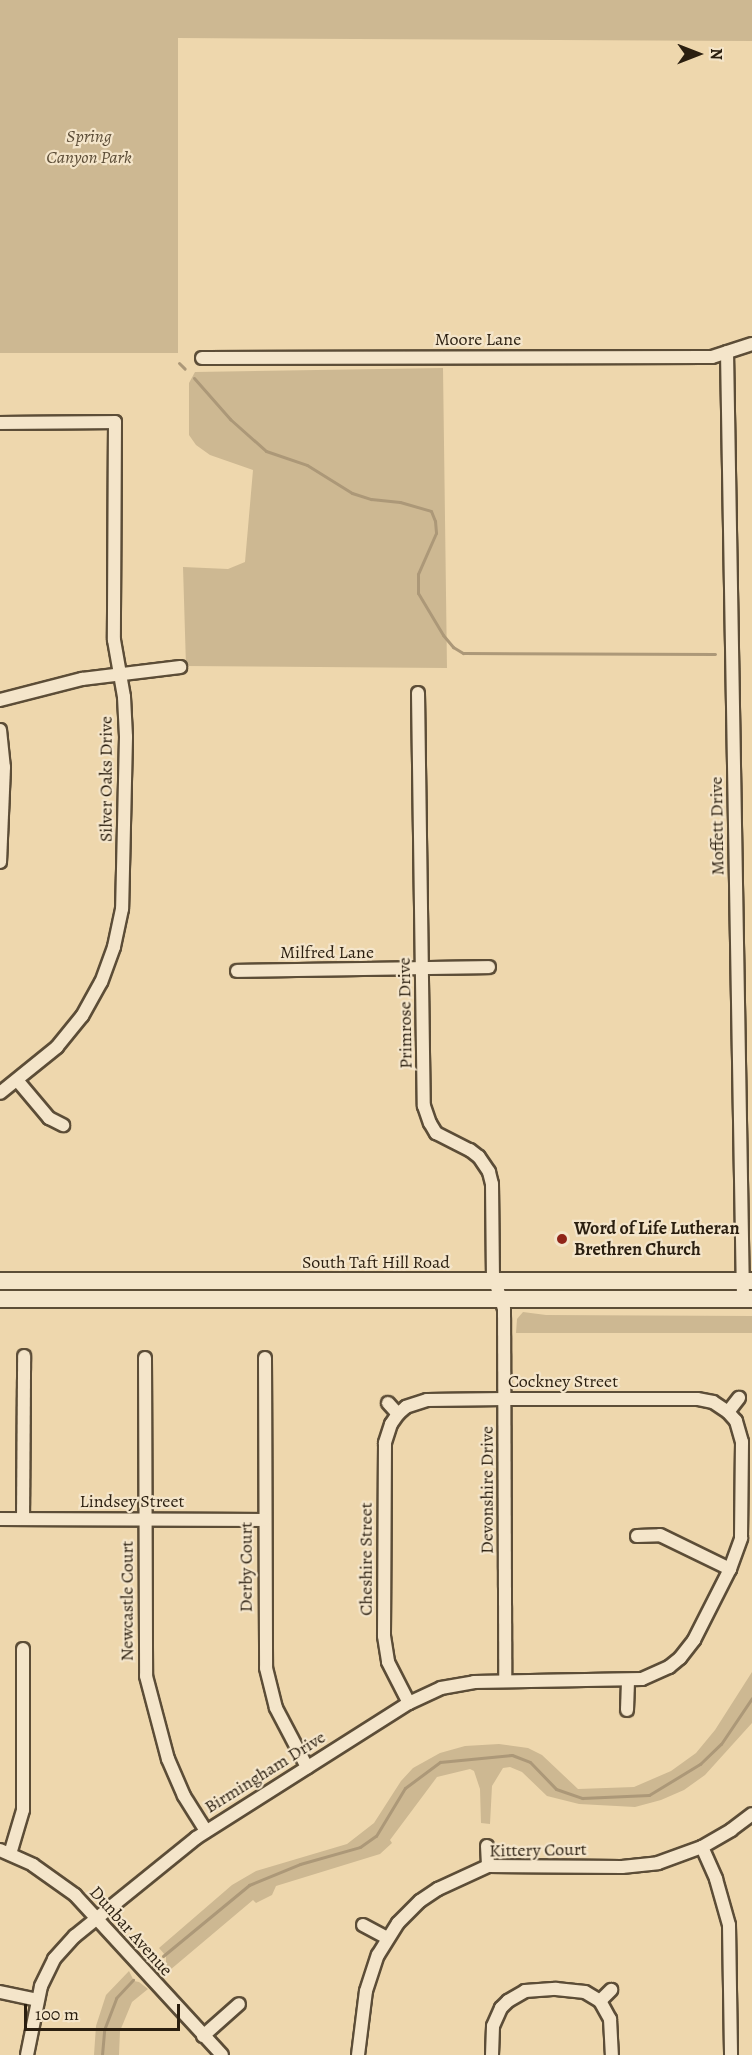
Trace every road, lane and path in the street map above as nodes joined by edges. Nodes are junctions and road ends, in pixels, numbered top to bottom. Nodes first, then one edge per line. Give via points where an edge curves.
1 (752, 344) edge
2 (727, 352) junction
3 (202, 358) dead end
4 (0, 423) edge
5 (180, 667) dead end
6 (120, 672) junction
7 (418, 693) dead end
8 (0, 700) edge
9 (0, 730) edge
10 (0, 862) edge
11 (489, 967) dead end
12 (423, 970) junction
13 (237, 971) dead end
14 (17, 1080) junction
15 (0, 1093) edge
16 (63, 1125) dead end
17 (0, 1281) edge
18 (495, 1281) junction
19 (748, 1281) edge
20 (0, 1299) edge
21 (503, 1299) junction
22 (748, 1299) edge
23 (24, 1356) dead end
24 (146, 1358) dead end
25 (265, 1358) dead end
26 (739, 1398) dead end
27 (505, 1399) junction
28 (388, 1403) dead end
29 (728, 1412) junction
30 (399, 1414) junction
31 (0, 1518) edge
32 (23, 1519) junction
33 (145, 1519) junction
34 (265, 1520) junction
35 (637, 1536) dead end
36 (730, 1569) junction
37 (23, 1649) dead end
38 (505, 1681) junction
39 (628, 1681) junction
40 (409, 1703) junction
41 (627, 1710) dead end
42 (307, 1767) junction
43 (752, 1814) edge
44 (206, 1831) junction
45 (487, 1846) dead end
46 (702, 1847) junction
47 (5, 1852) edge
48 (488, 1866) junction
49 (96, 1918) junction
50 (363, 1925) dead end
51 (387, 1938) junction
52 (611, 1990) dead end
53 (0, 1992) edge
54 (37, 2000) junction
55 (600, 2001) junction
56 (239, 2004) dead end
57 (203, 2036) junction
58 (27, 2055) edge
59 (222, 2055) edge
60 (357, 2055) edge
61 (492, 2055) edge
62 (612, 2055) edge
63 (731, 2055) edge

1 - 2 street, Moore Lane
2 - 3 street, Moore Lane via 700,357
2 - 19 street, Moffett Drive
4 - 6 street, Silver Oaks Drive via 115,422 114,640
5 - 6 street
6 - 8 street
6 - 14 street, Silver Oaks Drive via 126,737 122,909 114,947 82,1016 57,1047
7 - 12 street, Primrose Drive
9 - 10 street via 4,767
11 - 12 street, Milfred Lane
12 - 13 street, Milfred Lane
12 - 18 street, Primrose Drive via 426,1115 436,1132 470,1150 489,1172
14 - 15 street, Silver Oaks Drive
14 - 16 street via 49,1118
17 - 18 main road, South Taft Hill Road
18 - 19 main road, South Taft Hill Road
18 - 21 street, Primrose Drive
19 - 22 street, Moffett Drive
20 - 21 main road, South Taft Hill Road
21 - 22 main road, South Taft Hill Road
21 - 27 street, Devonshire Drive
23 - 32 street
24 - 33 street, Newcastle Court
25 - 34 street, Derby Court
26 - 29 street
27 - 29 street, Cockney Street via 697,1399 713,1402
27 - 30 street, Cockney Street via 428,1400 406,1407
27 - 38 street, Devonshire Drive
28 - 30 street
29 - 36 street, Birmingham Drive via 736,1421 742,1442 741,1538
30 - 40 street, Cheshire Street via 385,1443 384,1636 388,1662
31 - 32 street, Lindsey Street
32 - 33 street, Lindsey Street
33 - 34 street, Lindsey Street
33 - 44 street, Newcastle Court via 144,1659 150,1697 168,1759 184,1796
34 - 42 street, Derby Court via 266,1668 276,1708
35 - 36 street via 660,1535
36 - 39 street, Birmingham Drive via 686,1652 656,1674
37 - 47 street via 23,1810
38 - 39 street, Birmingham Drive
38 - 40 street, Birmingham Drive via 460,1683
39 - 41 street
40 - 42 street, Birmingham Drive
42 - 44 street, Birmingham Drive
43 - 46 street, Kittery Court
44 - 49 street, Birmingham Drive
45 - 48 street
46 - 48 street, Kittery Court via 658,1863 634,1866
46 - 63 street via 729,1924
47 - 49 street, Dunbar Avenue via 33,1865 75,1895
48 - 51 street, Kittery Court via 454,1880 420,1901
49 - 54 street, Birmingham Drive via 54,1959
49 - 57 street, Dunbar Avenue
50 - 51 street
51 - 60 street, Kittery Court via 369,1982
52 - 55 street
53 - 54 street
54 - 58 street, Birmingham Drive
55 - 61 street via 574,1989 535,1989 514,1996 496,2017
55 - 62 street via 610,2019
56 - 57 street
57 - 59 street, Dunbar Avenue

